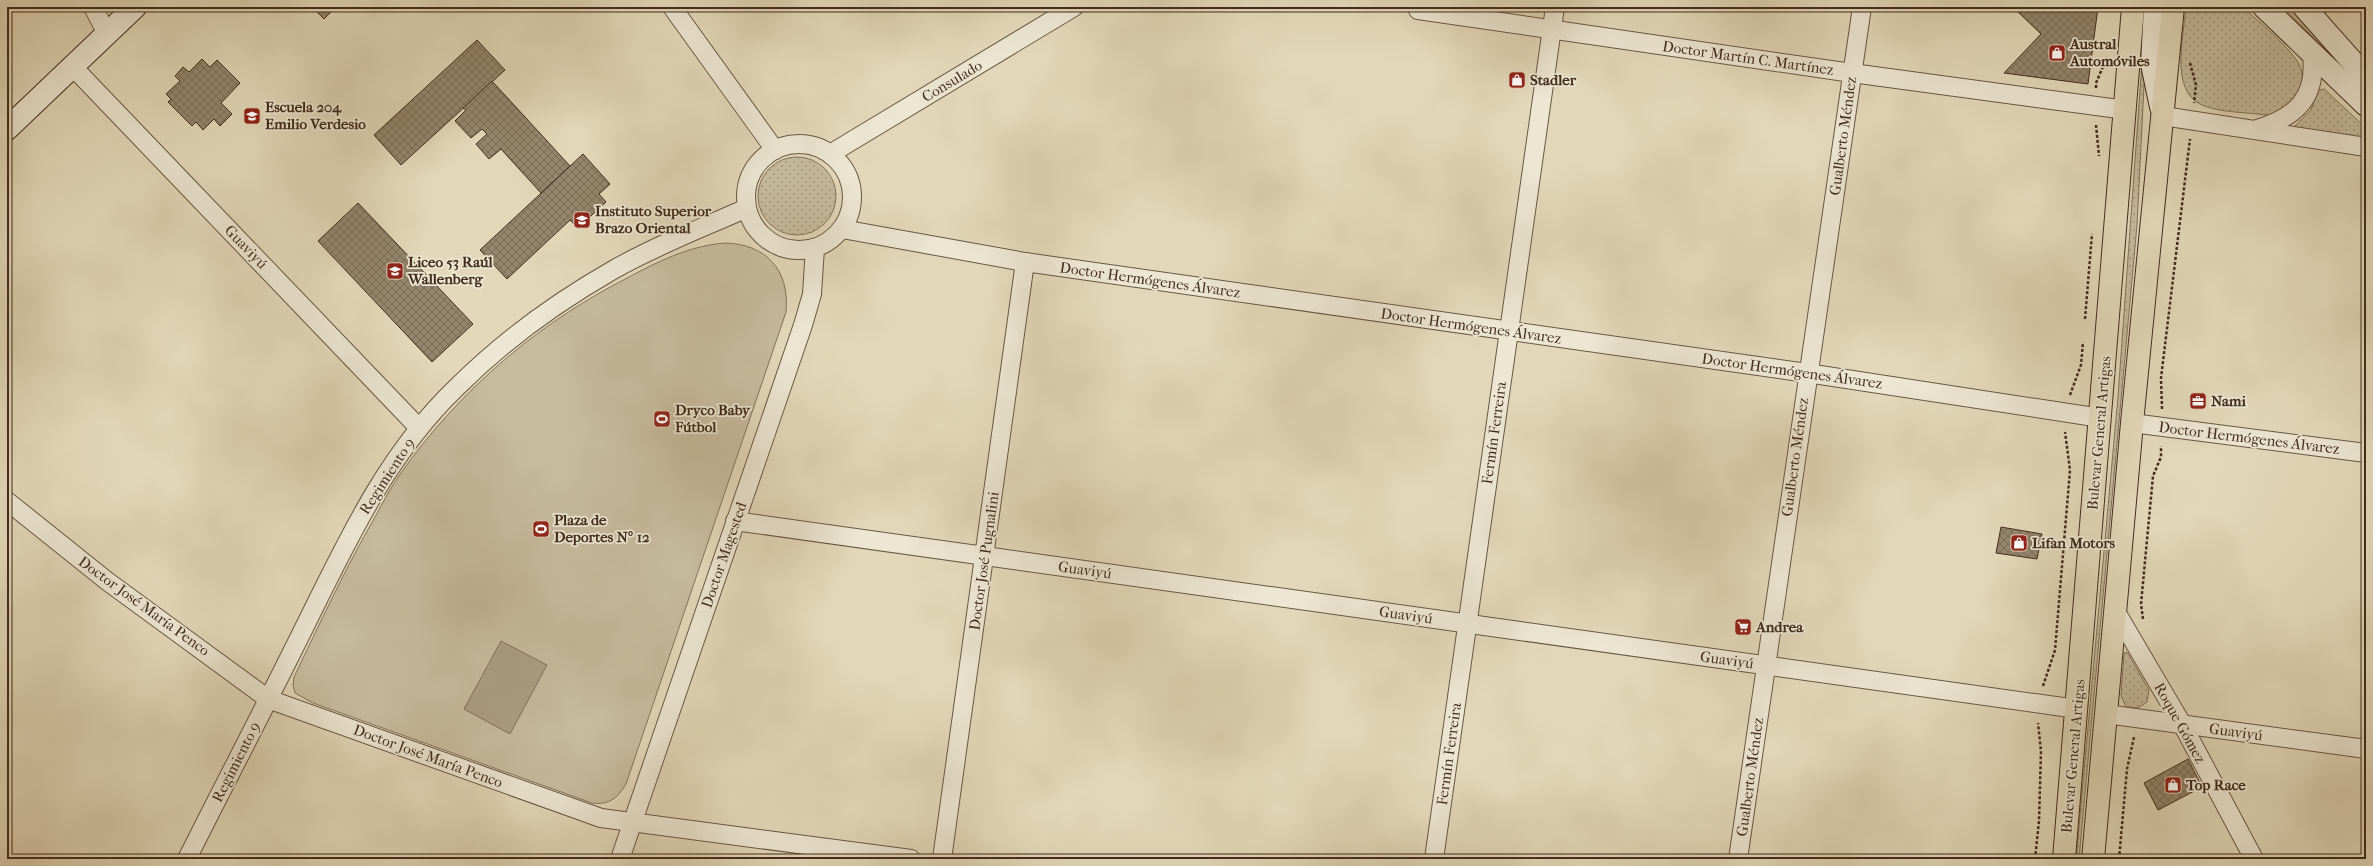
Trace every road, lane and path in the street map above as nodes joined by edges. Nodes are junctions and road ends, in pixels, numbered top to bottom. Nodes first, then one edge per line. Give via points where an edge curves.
1 (93, 7) edge
2 (135, 7) edge
3 (672, 7) edge
4 (1074, 7) edge
5 (1555, 7) edge
6 (1862, 7) edge
7 (2133, 7) edge
8 (2155, 7) edge
9 (2172, 7) edge
10 (2264, 7) edge
11 (2304, 7) edge
12 (1418, 10) dead end
13 (1552, 29) junction
14 (107, 34) junction
15 (2312, 55) junction
16 (73, 67) junction
17 (1852, 73) junction
18 (2366, 77) edge
19 (2366, 105) edge
20 (2126, 110) junction
21 (2163, 116) junction
22 (7, 129) edge
23 (2254, 130) junction
24 (2366, 147) edge
25 (775, 150) junction
26 (830, 154) junction
27 (747, 208) junction
28 (842, 229) junction
29 (815, 248) junction
30 (1025, 262) junction
31 (1509, 331) junction
32 (1807, 373) junction
33 (2101, 418) junction
34 (2132, 422) junction
35 (419, 428) junction
36 (2366, 454) edge
37 (7, 501) edge
38 (735, 521) junction
39 (985, 556) junction
40 (2115, 610) junction
41 (1467, 623) junction
42 (1766, 666) junction
43 (268, 699) junction
44 (2077, 709) junction
45 (2106, 714) junction
46 (2182, 724) junction
47 (2366, 749) edge
48 (632, 823) junction
49 (187, 859) edge
50 (620, 859) edge
51 (911, 859) edge
52 (942, 859) edge
53 (1434, 859) edge
54 (1738, 859) edge
55 (2064, 859) edge
56 (2093, 859) edge
57 (2254, 859) edge

1 - 14 street
2 - 14 main road
3 - 25 street
4 - 26 street, Consulado
5 - 13 street, Fermín Ferreira
6 - 17 street, Gualberto Méndez
7 - 20 main road, Bulevar General Artigas
8 - 21 main road, Bulevar General Artigas via 2152,64
9 - 21 main road, Bulevar General Artigas
10 - 15 main road
11 - 18 main road
12 - 13 street, Doctor Martín C. Martínez
13 - 17 street, Doctor Martín C. Martínez
13 - 31 street, Fermín Ferreira
14 - 16 main road
15 - 19 main road
15 - 23 street via 2314,72 2311,85 2301,104 2281,120
16 - 22 main road
16 - 35 street, Guaviyú
17 - 20 street, Doctor Martín C. Martínez
17 - 32 street, Gualberto Méndez
20 - 33 main road, Bulevar General Artigas
21 - 23 street
21 - 34 main road, Bulevar General Artigas
23 - 24 street
25 - 26 street via 796,144 808,145
25 - 27 street via 762,159 754,169 746,195
26 - 28 street via 846,172 851,189 851,207
27 - 29 street via 758,231 778,246 796,250
27 - 35 street, Regimiento 9 via 614,270 570,296 532,323 466,378
28 - 29 street via 830,241
28 - 30 street, Doctor Hermógenes Álvarez
29 - 38 street, Doctor Magested via 810,300
30 - 31 street, Doctor Hermógenes Álvarez
30 - 39 street, Doctor José Pugnalini
31 - 32 street, Doctor Hermógenes Álvarez
31 - 41 street, Fermín Ferreira
32 - 33 street, Doctor Hermógenes Álvarez
32 - 42 street, Gualberto Méndez
33 - 44 main road, Bulevar General Artigas
34 - 36 street, Doctor Hermógenes Álvarez
34 - 40 main road, Bulevar General Artigas
35 - 43 street, Regimiento 9 via 390,466 351,534
37 - 43 street, Doctor José María Penco via 107,580
38 - 39 street, Guaviyú
38 - 48 street, Doctor Magested
39 - 41 street, Guaviyú
39 - 52 street, Doctor José Pugnalini
40 - 45 main road, Bulevar General Artigas
40 - 46 street, Roque Gómez
41 - 42 street, Guaviyú
41 - 53 street, Fermín Ferreira
42 - 44 street, Guaviyú
42 - 54 street, Gualberto Méndez
43 - 48 street, Doctor José María Penco via 601,818
43 - 49 street, Regimiento 9
44 - 55 main road, Bulevar General Artigas
45 - 46 street, Guaviyú
45 - 56 main road, Bulevar General Artigas
46 - 47 street, Guaviyú
46 - 57 street, Roque Gómez
48 - 50 street, Doctor Magested
48 - 51 street, Doctor José María Penco

